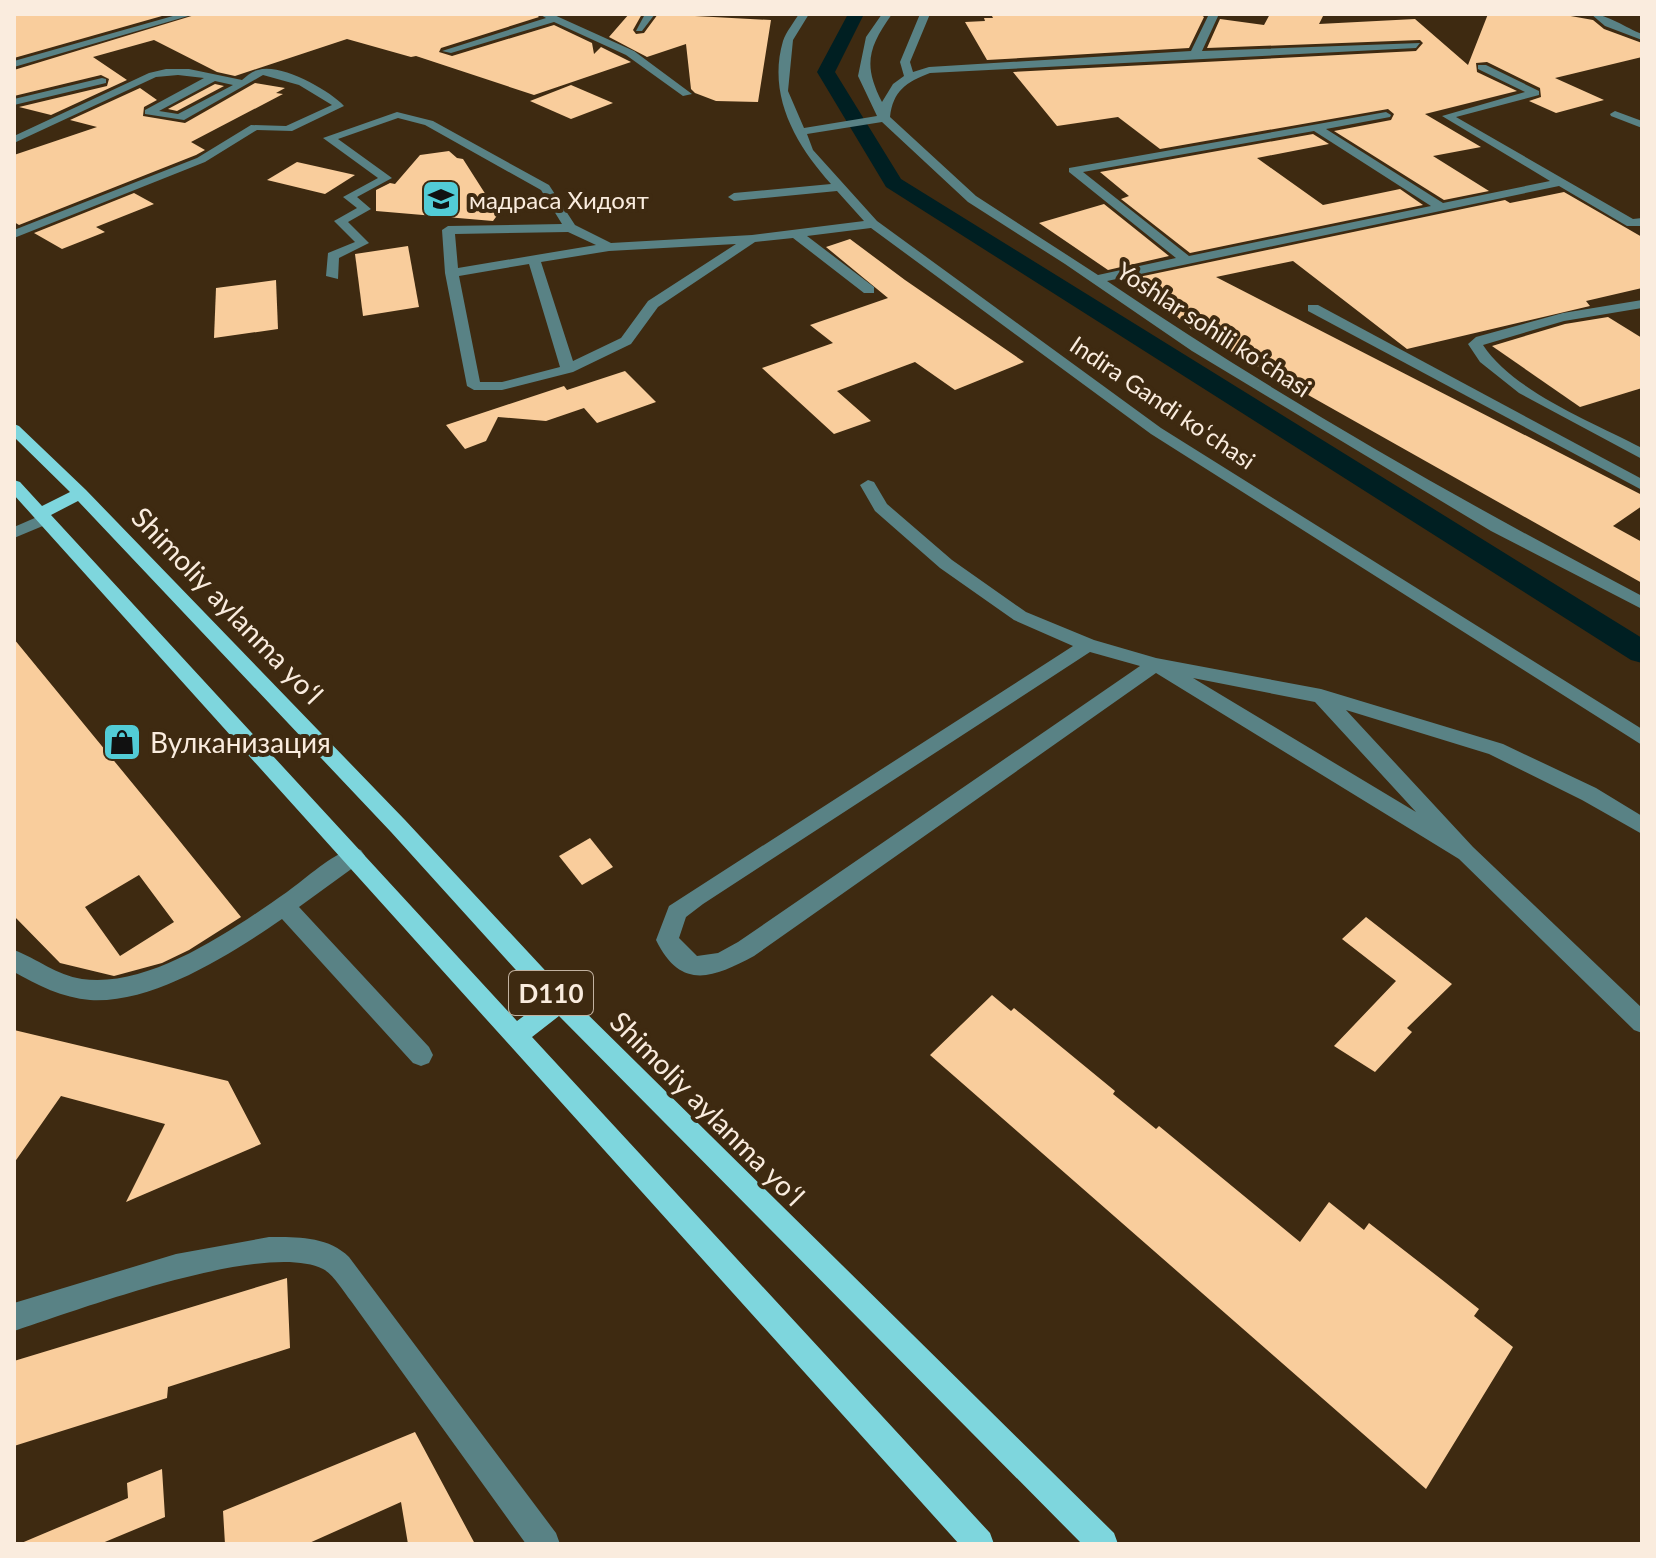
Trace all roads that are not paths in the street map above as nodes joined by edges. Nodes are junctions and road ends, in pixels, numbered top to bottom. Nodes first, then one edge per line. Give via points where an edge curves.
1 (190, 14) edge
2 (650, 14) edge
3 (804, 14) edge
4 (887, 14) edge
5 (925, 14) edge
6 (1214, 14) edge
7 (1596, 14) edge
8 (549, 16) edge
9 (639, 29) dead end
10 (1642, 37) edge
11 (1416, 45) dead end
12 (447, 51) dead end
13 (1195, 54) junction
14 (17, 60) edge
15 (1482, 67) dead end
16 (909, 76) junction
17 (215, 77) junction
18 (102, 81) dead end
19 (244, 83) junction
20 (687, 94) dead end
21 (14, 102) edge
22 (1615, 114) dead end
23 (1386, 115) dead end
24 (884, 118) junction
25 (1642, 125) edge
26 (1317, 128) junction
27 (800, 132) junction
28 (14, 140) edge
29 (1562, 182) junction
30 (838, 187) junction
31 (734, 197) dead end
32 (1444, 209) junction
33 (1642, 222) edge
34 (873, 224) junction
35 (570, 228) junction
36 (795, 233) junction
37 (14, 234) edge
38 (752, 239) junction
39 (609, 247) junction
40 (534, 260) junction
41 (1186, 260) junction
42 (452, 273) junction
43 (333, 276) dead end
44 (1096, 279) junction
45 (869, 290) dead end
46 (1642, 304) edge
47 (1313, 308) dead end
48 (568, 369) junction
49 (14, 429) edge
50 (1642, 454) edge
51 (14, 485) edge
52 (868, 485) dead end
53 (1642, 485) edge
54 (80, 493) junction
55 (42, 516) junction
56 (14, 533) edge
57 (1642, 603) edge
58 (1088, 645) junction
59 (1156, 664) junction
60 (1321, 696) junction
61 (1642, 738) edge
62 (1642, 826) edge
63 (1466, 853) junction
64 (354, 856) junction
65 (283, 905) junction
66 (14, 960) edge
67 (560, 1002) junction
68 (1642, 1023) edge
69 (516, 1035) junction
70 (421, 1055) dead end
71 (14, 1317) edge
72 (545, 1544) edge
73 (979, 1544) edge
74 (1103, 1544) edge

1 - 14 street
2 - 9 street
3 - 27 street, Indira Gandi koʻchasi via 788,40 783,91
4 - 24 street, Yoshlar sohili koʻchasi via 871,37 863,76
5 - 16 street via 905,62
6 - 13 street
7 - 10 street
8 - 12 street
8 - 20 street via 630,53
11 - 13 street
13 - 16 street via 929,70
15 - 29 street via 1535,93 1447,116
16 - 24 street via 885,99
17 - 19 street
17 - 19 street via 149,112 180,118
17 - 28 street via 171,70 153,75
18 - 21 street
19 - 37 street via 267,72 301,82 339,106 288,129 255,127 201,160
22 - 25 street
23 - 26 street
24 - 27 street
24 - 44 street, Yoshlar sohili koʻchasi via 972,199
26 - 32 street
26 - 41 street via 1073,170
27 - 30 street, Indira Gandi koʻchasi via 808,151
29 - 32 street
29 - 33 street via 1631,223
30 - 31 street
30 - 34 street, Indira Gandi koʻchasi
32 - 41 street
34 - 36 street
34 - 61 street, Indira Gandi koʻchasi via 1156,431
35 - 39 street
35 - 42 street via 448,230
35 - 43 street via 545,188 429,123 397,115 329,138 386,178 349,197 365,209 340,221 363,243 333,256
36 - 38 street
36 - 45 street
38 - 39 street
38 - 48 street via 653,304 626,341
39 - 40 street
40 - 42 street
40 - 48 street
41 - 44 street
42 - 48 street via 474,386 502,386
44 - 57 street, Yoshlar sohili koʻchasi via 1197,348 1497,527
46 - 50 street via 1563,317 1475,344 1482,359 1536,397
47 - 53 street
49 - 54 main road, Shimoliy aylanma yoʻl / D110
51 - 55 main road, D110
52 - 58 street via 881,507 946,564 1020,616
54 - 55 main road
54 - 67 main road, Shimoliy aylanma yoʻl / D110
55 - 56 street
55 - 64 main road, D110
58 - 59 street
58 - 59 street via 695,898 677,912 667,940 692,967 722,962 746,949
59 - 60 street
59 - 63 street
60 - 62 street via 1496,749
60 - 63 street
63 - 68 street
64 - 65 street
64 - 69 main road, D110
65 - 66 street via 189,964 141,984 92,990 37,976
65 - 70 street
67 - 69 main road
67 - 74 main road, Shimoliy aylanma yoʻl / D110
69 - 73 main road, D110
71 - 72 street via 186,1265 273,1249 331,1259 361,1291

